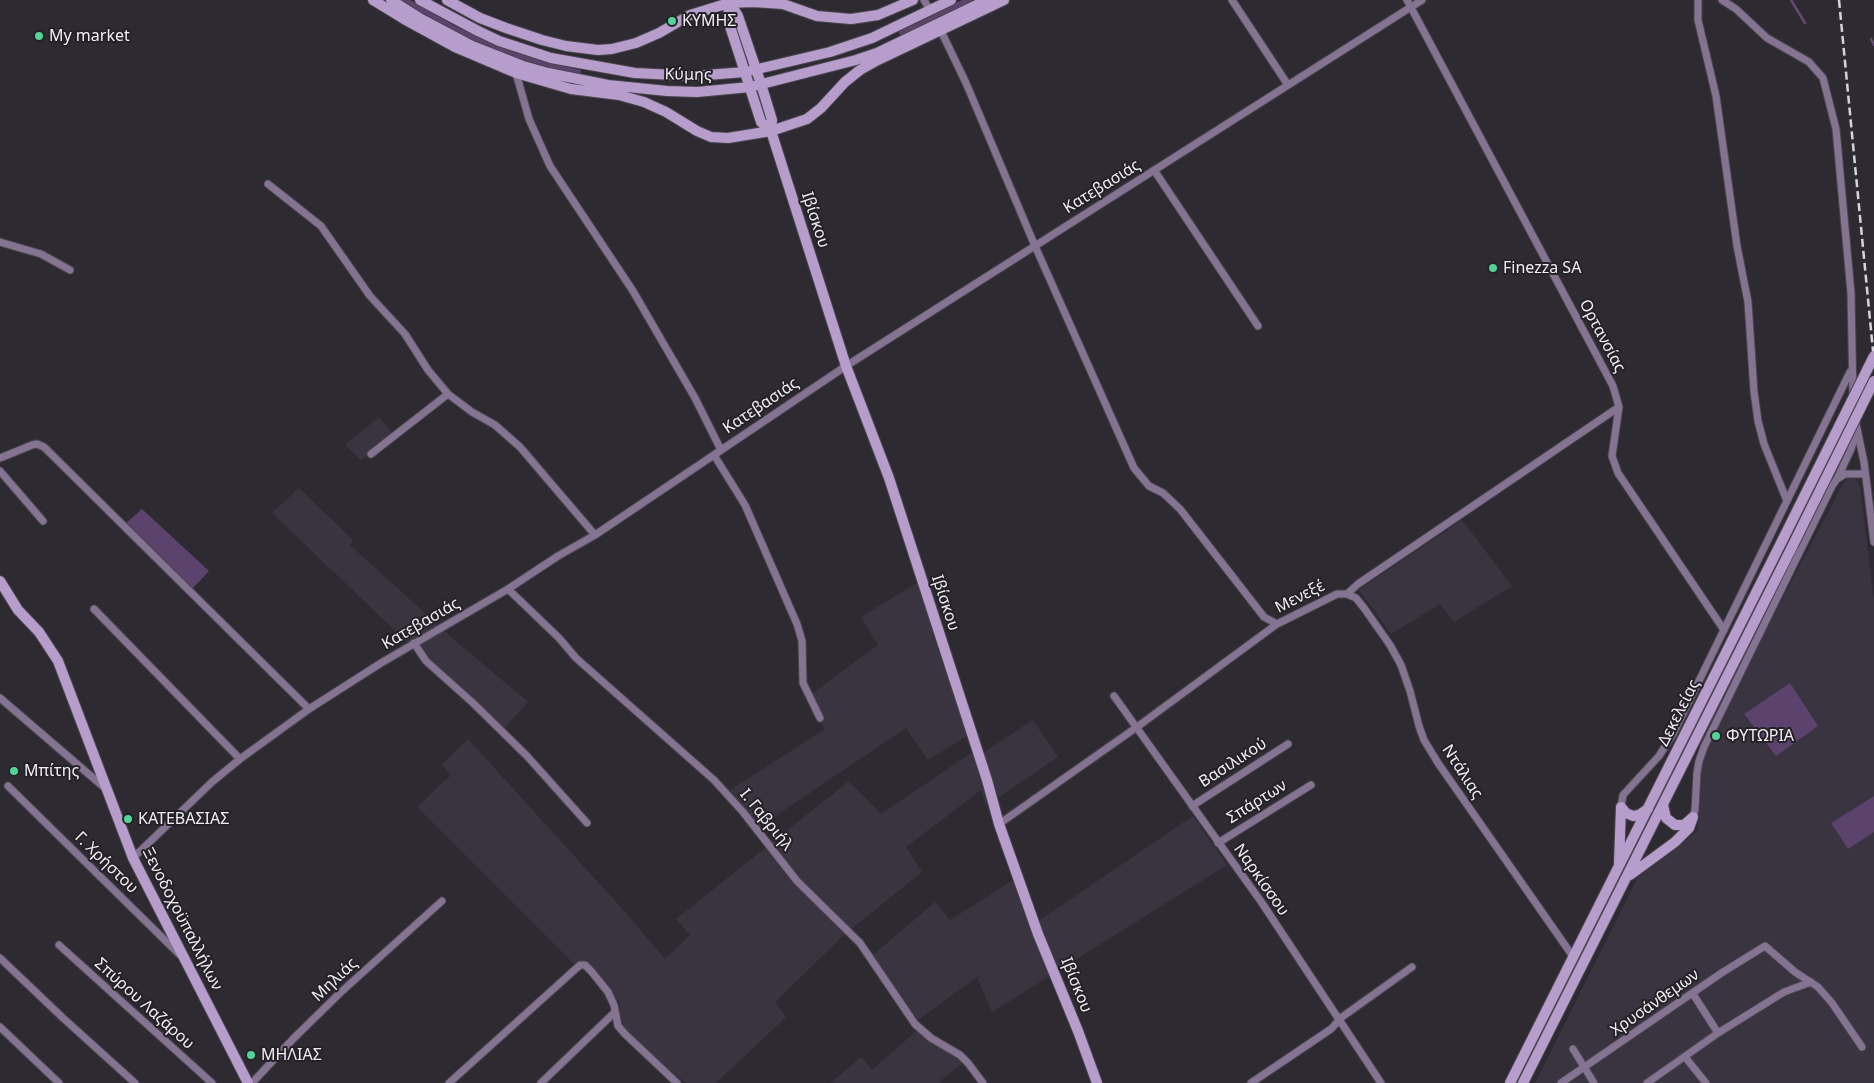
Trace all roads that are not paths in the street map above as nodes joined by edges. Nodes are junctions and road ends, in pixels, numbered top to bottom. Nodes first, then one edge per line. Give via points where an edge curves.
1 (373, 0) edge
2 (391, 0) edge
3 (420, 0) edge
4 (447, 0) edge
5 (913, 0) edge
6 (924, 0) edge
7 (951, 0) edge
8 (987, 0) edge
9 (1004, 0) edge
10 (1232, 0) edge
11 (1407, 0) edge
12 (1422, 0) edge
13 (1698, 0) edge
14 (1722, 0) edge
15 (728, 2) edge
16 (1411, 7) junction
17 (930, 10) junction
18 (941, 31) junction
19 (756, 70) junction
20 (745, 72) junction
21 (516, 73) junction
22 (761, 84) junction
23 (1288, 85) junction
24 (750, 87) junction
25 (770, 131) junction
26 (1154, 170) junction
27 (268, 184) dead end
28 (0, 242) edge
29 (1035, 246) junction
30 (70, 270) dead end
31 (1258, 326) dead end
32 (1874, 356) edge
33 (846, 366) junction
34 (1852, 369) junction
35 (1874, 381) edge
36 (448, 394) junction
37 (1619, 407) junction
38 (1857, 428) junction
39 (722, 450) junction
40 (371, 454) dead end
41 (714, 455) junction
42 (0, 458) edge
43 (0, 471) edge
44 (1865, 474) junction
45 (1837, 479) junction
46 (1787, 501) junction
47 (44, 521) dead end
48 (595, 535) junction
49 (1874, 542) edge
50 (0, 581) edge
51 (508, 589) junction
52 (1347, 594) junction
53 (94, 608) dead end
54 (1276, 624) junction
55 (1724, 630) junction
56 (414, 643) junction
57 (1114, 696) dead end
58 (0, 698) edge
59 (308, 709) junction
60 (820, 718) dead end
61 (1137, 727) junction
62 (1288, 744) dead end
63 (240, 759) junction
64 (1311, 785) dead end
65 (8, 786) dead end
66 (109, 792) junction
67 (1663, 805) junction
68 (1192, 806) junction
69 (1621, 807) junction
70 (1649, 808) junction
71 (1693, 817) junction
72 (587, 823) dead end
73 (999, 824) junction
74 (1218, 843) junction
75 (134, 858) junction
76 (1619, 867) junction
77 (1625, 880) junction
78 (442, 901) dead end
79 (59, 945) dead end
80 (0, 958) edge
81 (1574, 958) junction
82 (185, 959) junction
83 (1412, 967) dead end
84 (1811, 982) junction
85 (1693, 994) junction
86 (615, 1012) junction
87 (1339, 1021) junction
88 (0, 1027) edge
89 (1718, 1033) junction
90 (1862, 1047) dead end
91 (1572, 1049) dead end
92 (1685, 1057) junction
93 (1584, 1069) junction
94 (59, 1083) edge
95 (135, 1083) edge
96 (212, 1083) edge
97 (250, 1083) edge
98 (448, 1083) edge
99 (541, 1083) edge
100 (677, 1083) edge
101 (983, 1083) edge
102 (1097, 1083) edge
103 (1251, 1083) edge
104 (1381, 1083) edge
105 (1510, 1083) edge
106 (1522, 1083) edge
107 (1562, 1083) edge
108 (1594, 1083) edge
109 (1647, 1083) edge
110 (1706, 1083) edge

1 - 21 street via 457,48
2 - 24 street, Κύμης via 472,46 548,73 608,85 659,90 697,92
3 - 20 street, Κύμης via 478,31 551,58 608,70 651,74 694,76
4 - 15 street via 480,18 542,40 598,50 636,44 690,15
5 - 15 street via 878,15 851,19 817,16 783,4
6 - 17 street
7 - 17 street, Κύμης
8 - 22 street, Κύμης via 877,52 833,67
9 - 18 street
10 - 23 street
11 - 16 street, Ορτανσίας
12 - 16 street, Κατεβασιάς
13 - 46 street via 1698,20 1716,96 1748,302 1758,421
14 - 34 street via 1767,38 1810,62 1823,78 1836,128 1851,293
15 - 19 street, Ιβίσκου via 738,16
15 - 20 street, Ιβίσκου via 728,20
16 - 23 street, Κατεβασιάς
16 - 37 street, Ορτανσίας via 1598,356
17 - 19 street, Κύμης via 852,45
18 - 25 street via 860,70 807,119
18 - 29 street
19 - 20 street, Κύμης
19 - 22 street, Ιβίσκου
20 - 24 street, Ιβίσκου
21 - 25 street via 571,89 619,95 644,102 711,137 728,138
21 - 39 street via 529,119 550,166 633,291
22 - 24 street, Κύμης
22 - 25 street, Ιβίσκου via 772,120
23 - 26 street, Κατεβασιάς
24 - 25 street, Ιβίσκου via 761,122
25 - 33 street, Ιβίσκου
26 - 29 street, Κατεβασιάς
26 - 31 street
27 - 36 street via 322,226 370,296 405,334
28 - 30 street via 41,254
29 - 33 street, Κατεβασιάς
29 - 54 street via 1134,468 1149,486 1180,509 1264,617
32 - 70 street, Δεκελείας, bridge
33 - 39 street, Κατεβασιάς
33 - 73 street, Ιβίσκου via 889,478
34 - 38 street
34 - 46 street
35 - 67 street, Δεκελείας, bridge
36 - 40 street
36 - 48 street via 496,425 520,447
37 - 52 street, Μενεξέ
37 - 55 street, Ορτανσίας via 1612,456 1618,473
38 - 44 street
38 - 45 street
39 - 41 street, Κατεβασιάς
41 - 48 street, Κατεβασιάς
41 - 60 street via 745,505 797,624 802,641 803,683
42 - 59 street via 32,445 44,447
43 - 47 street
44 - 45 street via 1845,474
44 - 49 street
45 - 71 street via 1704,747 1697,773
46 - 55 street
48 - 51 street, Κατεβασιάς
50 - 66 street, Ξενοδοχοϋπαλλήλων via 58,661
51 - 56 street, Κατεβασιάς
51 - 101 street, Ι. Γαβριήλ via 576,658 714,780 797,881 860,943 915,1024 960,1055
52 - 54 street, Μενεξέ via 1337,594
52 - 81 street, Ντάλιας via 1356,598 1364,608 1401,665 1418,726 1438,763
53 - 63 street
54 - 61 street, Μενεξέ
55 - 69 street via 1670,740 1623,795
56 - 59 street, Κατεβασιάς
56 - 72 street via 426,661 527,756
57 - 61 street, Ναρκίσσου
58 - 66 street
59 - 63 street, Κατεβασιάς
61 - 68 street, Ναρκίσσου
61 - 73 street, Μενεξέ
62 - 68 street, Βασιλικού
63 - 75 street, Κατεβασιάς
64 - 74 street, Σπάρτων
65 - 82 street, Γ. Χρήστου
66 - 75 street, Ξενοδοχοϋπαλλήλων
67 - 71 street via 1666,818 1675,825 1684,825
67 - 77 street, Δεκελείας
68 - 74 street, Ναρκίσσου
69 - 70 street via 1632,816
69 - 76 street
70 - 76 street, Δεκελείας
71 - 77 street via 1689,828 1675,842
73 - 102 street, Ιβίσκου
74 - 87 street, Ναρκίσσου via 1262,903
75 - 82 street, Ξενοδοχοϋπαλλήλων
76 - 81 street, Δεκελείας
77 - 106 street, Δεκελείας
78 - 97 street, Μηλιάς via 341,992
79 - 96 street, Σπύρου Λαζάρου
80 - 95 street
81 - 105 street, Δεκελείας
82 - 97 street, Ξενοδοχοϋπαλλήλων
83 - 87 street
84 - 85 street, Χρυσάνθεμων via 1765,946
84 - 89 street via 1784,992
84 - 90 street via 1832,1003
85 - 89 street
85 - 93 street, Χρυσάνθεμων
86 - 98 street via 604,987 585,965 580,965
86 - 99 street
86 - 100 street via 618,1026
87 - 103 street
87 - 104 street, Ναρκίσσου
88 - 94 street
89 - 92 street
91 - 93 street
92 - 109 street
92 - 110 street
93 - 107 street, Χρυσάνθεμων
93 - 108 street

